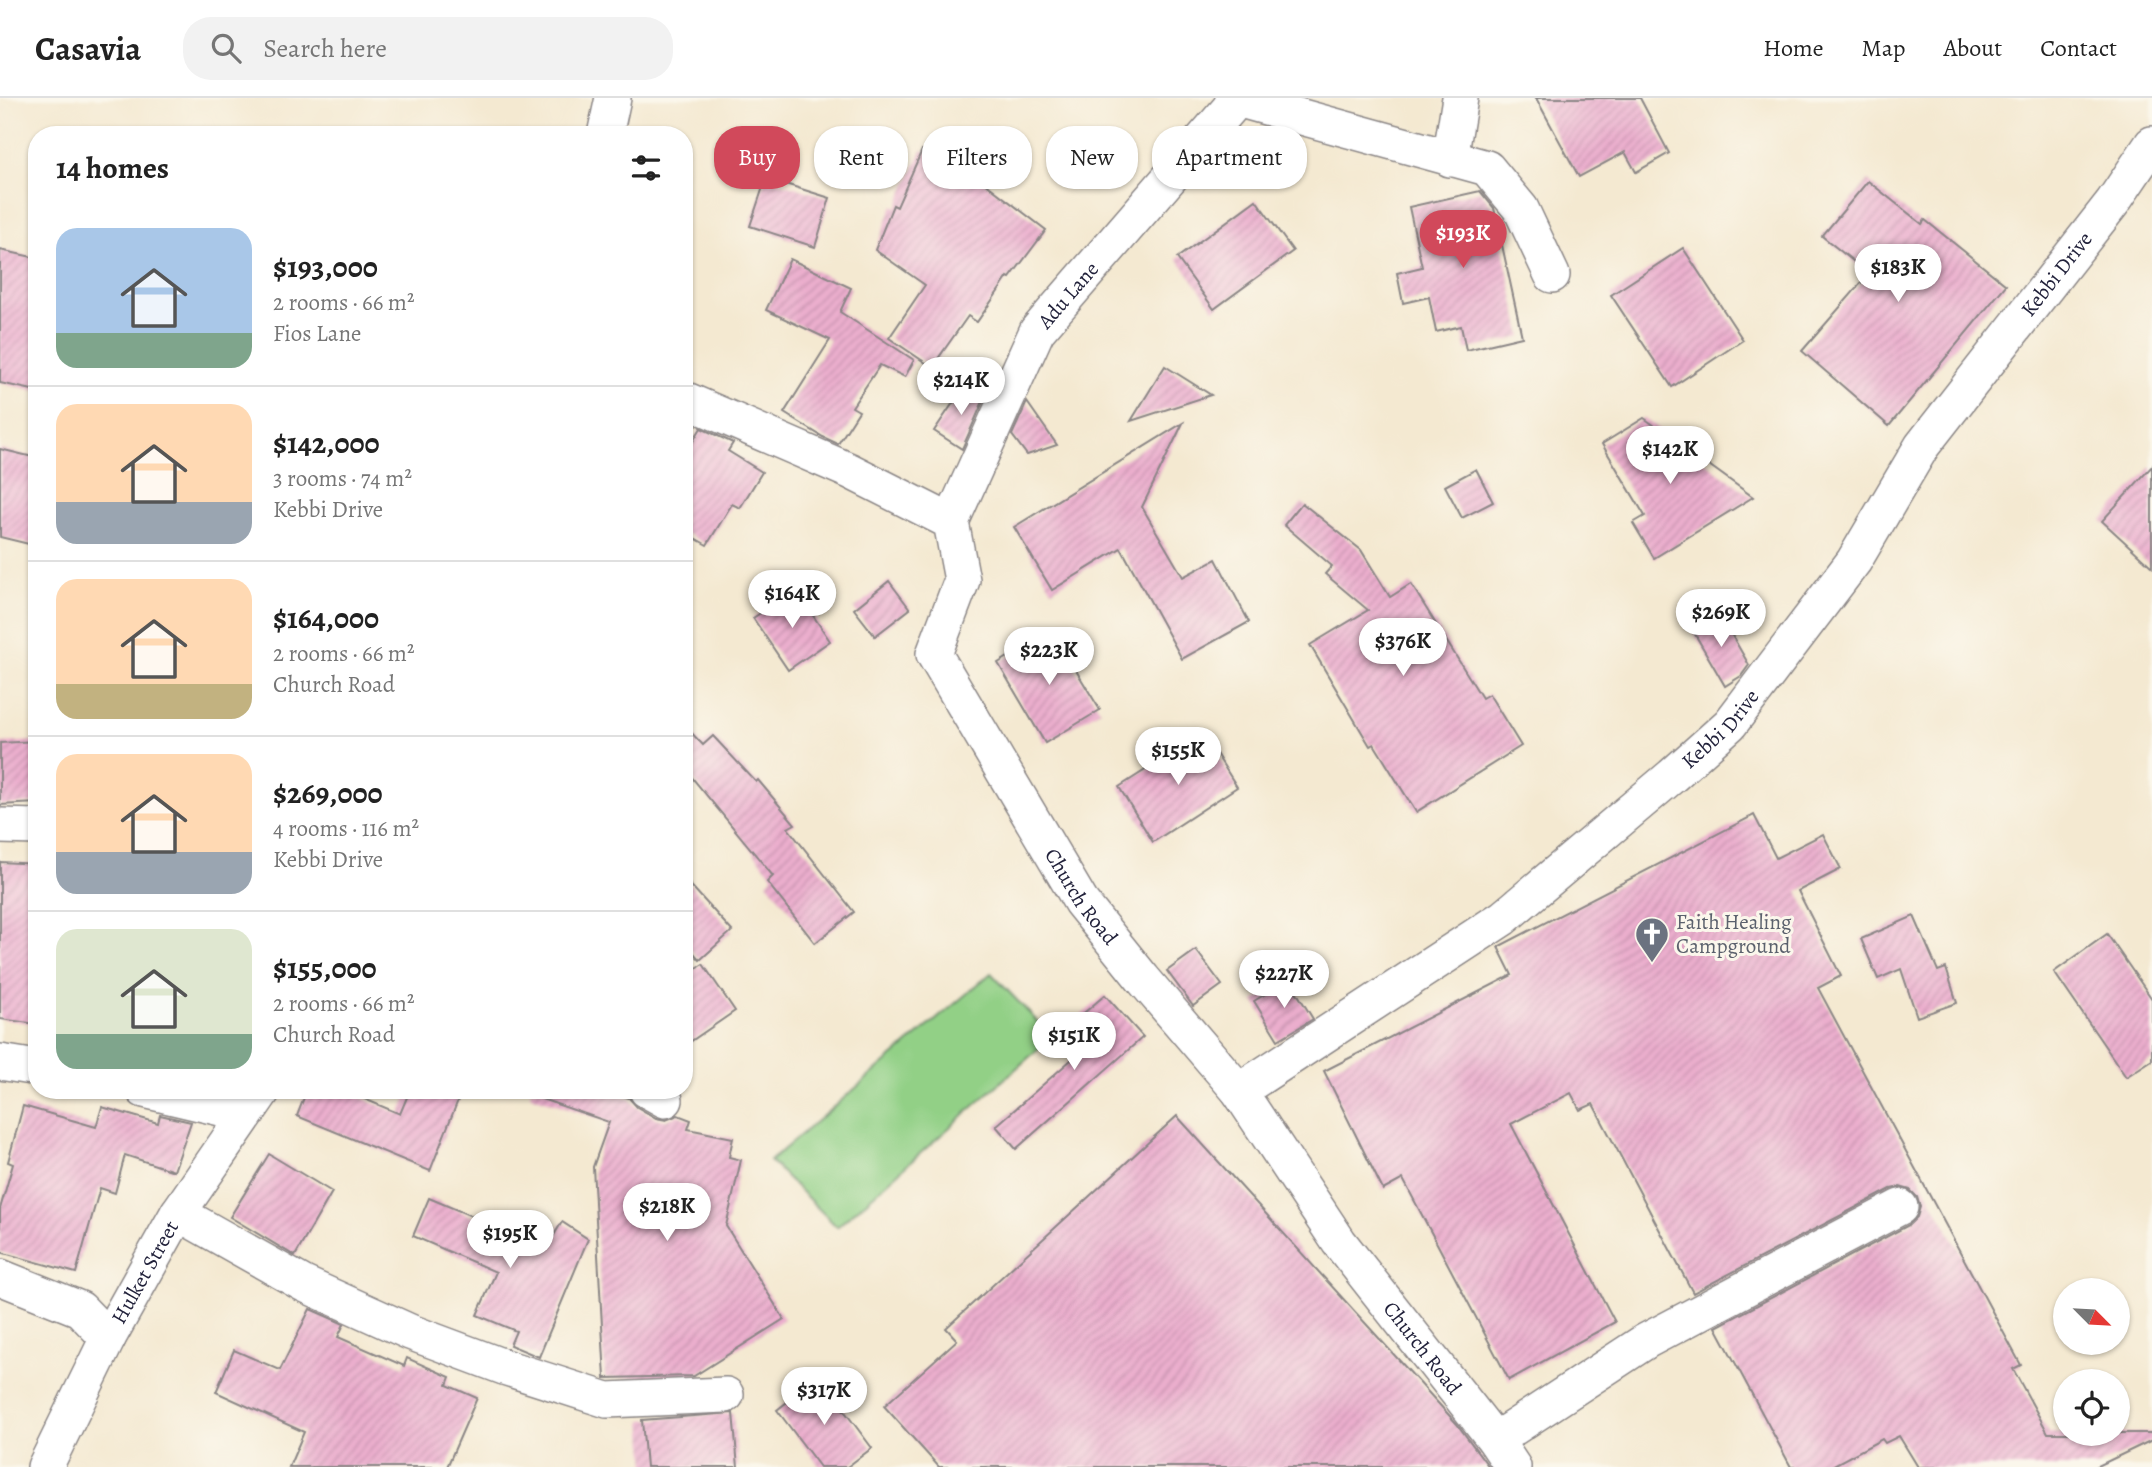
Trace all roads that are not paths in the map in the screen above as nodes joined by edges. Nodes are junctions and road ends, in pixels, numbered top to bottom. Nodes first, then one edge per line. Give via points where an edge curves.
1 (613, 98) edge
2 (1460, 98) edge
3 (1235, 99) edge
4 (607, 126) edge
5 (2152, 144) edge
6 (1450, 159) junction
7 (1552, 275) dead end
8 (693, 403) edge
9 (951, 523) junction
10 (0, 826) edge
11 (28, 827) edge
12 (0, 1062) edge
13 (28, 1067) edge
14 (1239, 1091) junction
15 (226, 1099) edge
16 (254, 1102) edge
17 (1900, 1207) dead end
18 (178, 1213) junction
19 (0, 1277) edge
20 (108, 1338) junction
21 (726, 1395) dead end
22 (1504, 1453) edge
23 (45, 1467) edge

1 - 4 street
2 - 6 street
3 - 6 street
3 - 9 street, Adu Lane via 1037,331
5 - 14 street, Kebbi Drive via 2113,202 1922,446 1853,561 1730,724 1503,918
6 - 7 street via 1487,169 1521,209
8 - 9 street via 850,471
9 - 14 street, Church Road via 962,580 934,654 1081,902
10 - 11 street
12 - 13 street
14 - 22 street, Church Road via 1339,1242
15 - 16 street
16 - 18 street, Hulket Street
17 - 22 street via 1646,1341
18 - 20 street, Hulket Street
18 - 21 street via 304,1284 503,1367 607,1400
19 - 20 street via 80,1309
20 - 23 street, Hulket Street

